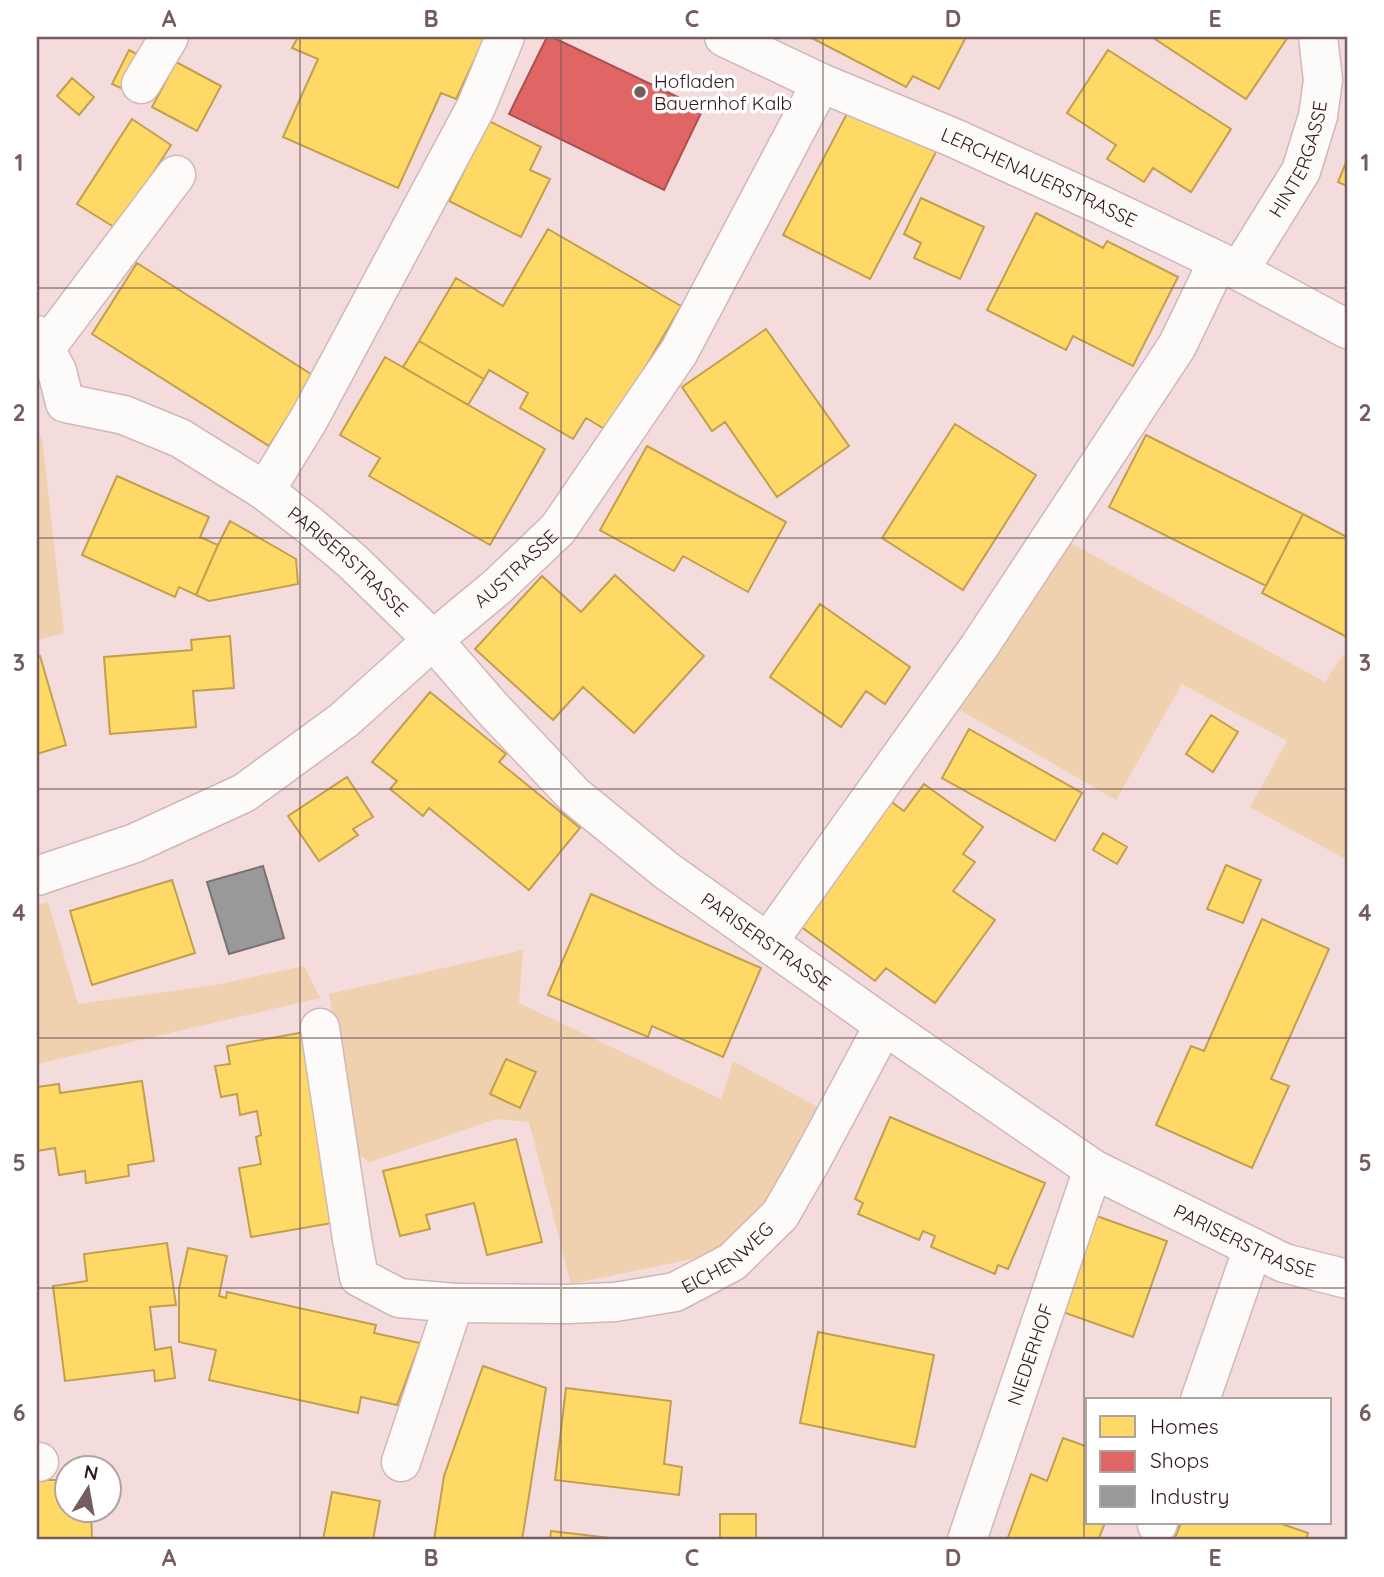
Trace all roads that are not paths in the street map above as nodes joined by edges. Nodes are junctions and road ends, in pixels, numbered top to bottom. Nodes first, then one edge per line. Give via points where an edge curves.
1 (169, 37) edge
2 (505, 37) edge
3 (724, 37) edge
4 (1318, 37) edge
5 (821, 83) junction
6 (141, 84) dead end
7 (176, 175) dead end
8 (1228, 266) junction
9 (1347, 329) edge
10 (41, 342) edge
11 (51, 405) edge
12 (265, 491) junction
13 (433, 640) junction
14 (37, 876) edge
15 (768, 943) junction
16 (884, 1025) junction
17 (320, 1027) dead end
18 (1093, 1169) junction
19 (1253, 1248) junction
20 (1347, 1279) edge
21 (454, 1303) junction
22 (1201, 1398) edge
23 (401, 1462) dead end
24 (967, 1540) edge

1 - 6 street
2 - 12 street via 476,107 309,419
3 - 5 street, LERCHENAUERSTRASSE
4 - 8 street, HINTERGASSE via 1323,80 1318,116 1301,171
5 - 8 street, LERCHENAUERSTRASSE via 954,138
5 - 13 street, AUSTRASSE via 679,352 566,518 498,586
7 - 10 street
8 - 9 street, LERCHENAUERSTRASSE
8 - 15 street, HINTERGASSE via 979,648
10 - 11 street, PARISERSTRASSE via 57,371
11 - 12 street, PARISERSTRASSE via 124,415 180,438
12 - 13 street, PARISERSTRASSE via 343,554
13 - 14 street, AUSTRASSE via 344,720 244,793 135,843
13 - 15 street, PARISERSTRASSE via 575,796 667,871
15 - 16 street, PARISERSTRASSE
16 - 18 street, PARISERSTRASSE
16 - 21 street, EICHENWEG via 779,1215 732,1262 675,1292 615,1302
17 - 21 street, EICHENWEG via 359,1277 399,1298
18 - 19 street, PARISERSTRASSE
18 - 24 street, NIEDERHOF
19 - 20 street, PARISERSTRASSE via 1284,1263
19 - 22 street
21 - 23 street

